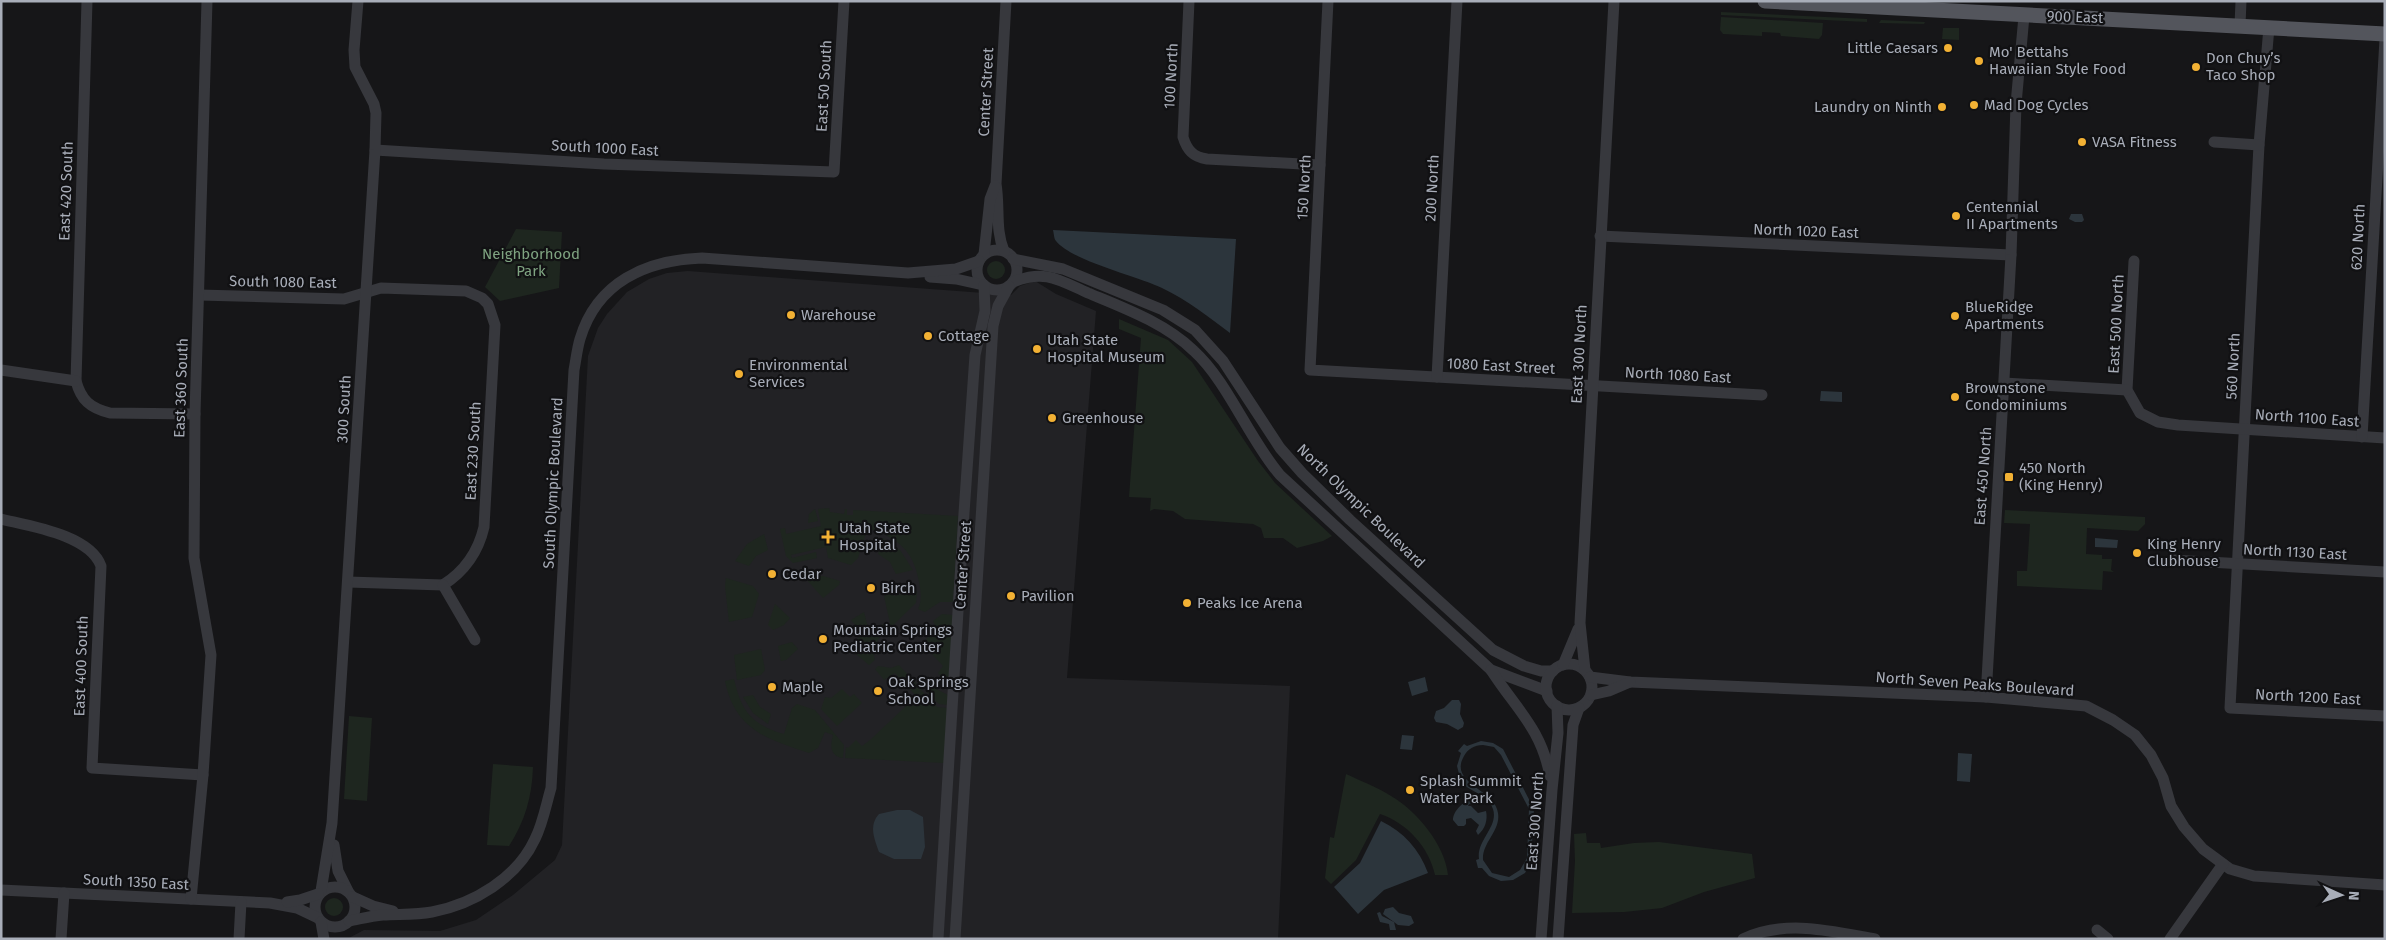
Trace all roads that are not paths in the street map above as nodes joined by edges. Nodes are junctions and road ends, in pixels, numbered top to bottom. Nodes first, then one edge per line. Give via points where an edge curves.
1 (87, 1) edge
2 (207, 1) edge
3 (358, 1) edge
4 (844, 1) edge
5 (1006, 1) edge
6 (1189, 1) edge
7 (1328, 1) edge
8 (1457, 1) edge
9 (1614, 1) edge
10 (1764, 1) edge
11 (2241, 1) edge
12 (2024, 16) junction
13 (2240, 25) junction
14 (2269, 27) junction
15 (2385, 34) edge
16 (2385, 39) edge
17 (2214, 142) dead end
18 (2259, 145) junction
19 (374, 150) junction
20 (1320, 165) junction
21 (834, 172) joint
22 (996, 184) junction
23 (1600, 236) junction
24 (1009, 255) junction
25 (2011, 255) junction
26 (981, 258) junction
27 (2134, 261) dead end
28 (908, 273) junction
29 (1011, 284) junction
30 (983, 285) junction
31 (366, 292) junction
32 (199, 295) junction
33 (488, 304) joint
34 (1, 370) edge
35 (1437, 377) junction
36 (76, 381) junction
37 (2004, 383) junction
38 (1592, 385) junction
39 (973, 386) junction
40 (990, 387) junction
41 (2127, 390) junction
42 (1762, 395) dead end
43 (195, 414) junction
44 (2244, 429) junction
45 (2362, 437) junction
46 (2385, 438) edge
47 (965, 503) junction
48 (982, 504) junction
49 (1, 519) edge
50 (2173, 560) dead end
51 (2238, 564) junction
52 (2385, 572) edge
53 (348, 582) junction
54 (443, 585) junction
55 (958, 621) junction
56 (975, 622) junction
57 (1580, 623) junction
58 (475, 640) dead end
59 (1558, 668) junction
60 (1491, 670) junction
61 (1587, 673) junction
62 (1630, 682) junction
63 (1547, 691) junction
64 (1591, 695) junction
65 (1986, 697) junction
66 (1557, 706) junction
67 (1579, 708) junction
68 (2230, 708) joint
69 (2385, 716) edge
70 (951, 722) junction
71 (969, 723) junction
72 (203, 775) junction
73 (1552, 790) junction
74 (332, 823) junction
75 (2223, 864) junction
76 (941, 882) junction
77 (959, 883) junction
78 (2385, 885) edge
79 (1, 890) edge
80 (64, 893) junction
81 (320, 893) junction
82 (350, 894) junction
83 (191, 899) junction
84 (241, 902) junction
85 (270, 904) junction
86 (411, 914) junction
87 (320, 920) junction
88 (346, 923) junction
89 (2097, 930) dead end
90 (1836, 935) edge
91 (61, 939) edge
92 (239, 939) edge
93 (324, 939) edge
94 (336, 939) edge
95 (938, 939) edge
96 (955, 939) edge
97 (1541, 939) edge
98 (1558, 939) edge
99 (1742, 939) edge
100 (1875, 939) edge
101 (2108, 939) edge
102 (2170, 939) edge

1 - 36 street, East 420 South
2 - 32 street, East 360 South
3 - 19 street, 300 South via 354,50 356,67 376,113
4 - 21 street, East 50 South
5 - 22 street, Center Street
6 - 20 street, 100 North via 1183,137 1189,150 1199,158 1207,159
7 - 20 street, 150 North
8 - 35 street, 200 North
9 - 23 street, East 300 North
10 - 12 main road, 900 East
11 - 13 street
12 - 13 main road, 900 East
12 - 25 street, East 450 North via 2016,104
13 - 14 main road, 900 East
14 - 15 main road, 900 East
14 - 18 street, 560 North
16 - 45 street, 620 North
17 - 18 street
18 - 44 street, 560 North
19 - 21 street, South 1000 East via 604,164
19 - 31 street, 300 South
20 - 35 street, 150 North via 1310,370
22 - 24 street, Center Street via 998,234
22 - 26 street, Center Street via 990,200
23 - 25 street, North 1020 East
23 - 38 street, East 300 North
24 - 26 street via 994,250
24 - 29 street via 1017,270
24 - 59 street, North Olympic Boulevard via 1064,269 1163,310 1195,330 1223,361 1280,448 1350,520 1493,650 1541,671
25 - 37 street, East 450 North
26 - 28 street, South Olympic Boulevard via 956,269
26 - 30 street via 977,274
27 - 41 street, East 500 North
28 - 30 street, South Olympic Boulevard
28 - 86 street, South Olympic Boulevard via 702,258 676,259 649,265 629,275 612,288 594,310 580,338 574,370 551,788 544,817 535,840 505,878 459,905
29 - 30 street via 994,290
29 - 40 street, Center Street via 998,306 993,326
29 - 60 street, North Olympic Boulevard via 1035,274 1063,282 1118,305 1181,339 1213,374 1280,476
30 - 39 street, Center Street via 985,312 975,354
31 - 32 street, South 1080 East via 344,299
31 - 33 street, South 1080 East via 381,288 466,292
31 - 53 street, 300 South
32 - 43 street, East 360 South
33 - 54 street, East 230 South via 495,325 484,527 468,563
34 - 36 street
35 - 38 street, 1080 East Street
36 - 43 street via 86,402 100,410
37 - 41 street
37 - 65 street, East 450 North
38 - 42 street, North 1080 East
38 - 57 street, East 300 North
39 - 40 street
39 - 47 street, Center Street
40 - 48 street, Center Street
41 - 44 street, North 1100 East via 2140,413 2158,422
43 - 72 street, East 360 South via 194,558 211,655
44 - 45 street, North 1100 East
44 - 51 street, 560 North
45 - 46 street, North 1100 East
47 - 48 street
47 - 55 street, Center Street
48 - 56 street, Center Street
49 - 72 street, East 400 South via 59,533 90,550 101,566 92,768
50 - 51 street, North 1130 East
51 - 52 street, North 1130 East
51 - 68 street, 560 North
53 - 54 street
53 - 74 street, 300 South
54 - 58 street
55 - 56 street
55 - 70 street, Center Street
56 - 71 street, Center Street
57 - 59 street, East 300 North via 1574,644
57 - 61 street, East 300 North
59 - 61 street via 1572,664
59 - 63 street via 1549,677
60 - 63 street, North Olympic Boulevard
60 - 73 street via 1535,731 1546,757
61 - 62 street, North Seven Peaks Boulevard
61 - 64 street
62 - 64 street, North Seven Peaks Boulevard
62 - 65 street, North Seven Peaks Boulevard
63 - 66 street
64 - 67 street
65 - 75 street, North Seven Peaks Boulevard via 2086,706 2135,735 2151,755 2163,778 2171,806 2184,827 2203,849
66 - 67 street
66 - 73 street, East 300 North via 1558,733
67 - 98 street, East 300 North via 1573,725
68 - 69 street, North 1200 East
70 - 71 street
70 - 76 street, Center Street
71 - 77 street, Center Street
72 - 83 street, East 360 South
73 - 97 street, East 300 North
74 - 81 street, 300 South
74 - 82 street, 300 South via 335,862
75 - 78 street, North Seven Peaks Boulevard via 2254,876
75 - 102 street
76 - 77 street
76 - 95 street, Center Street
77 - 96 street, Center Street
79 - 80 street, South 1350 East
80 - 83 street, South 1350 East
80 - 91 street
81 - 82 street via 336,886
81 - 85 street, South 1350 East via 300,900
81 - 87 street via 314,907
82 - 86 street, South Olympic Boulevard via 373,906
82 - 88 street via 355,910
83 - 84 street, South 1350 East
84 - 85 street, South 1350 East
84 - 92 street
85 - 87 street, South 1350 East via 297,908
86 - 88 street, South Olympic Boulevard via 381,915
87 - 88 street via 330,926
87 - 93 street
88 - 94 street
89 - 101 street
90 - 99 street via 1814,928 1788,928 1759,931
90 - 100 street

